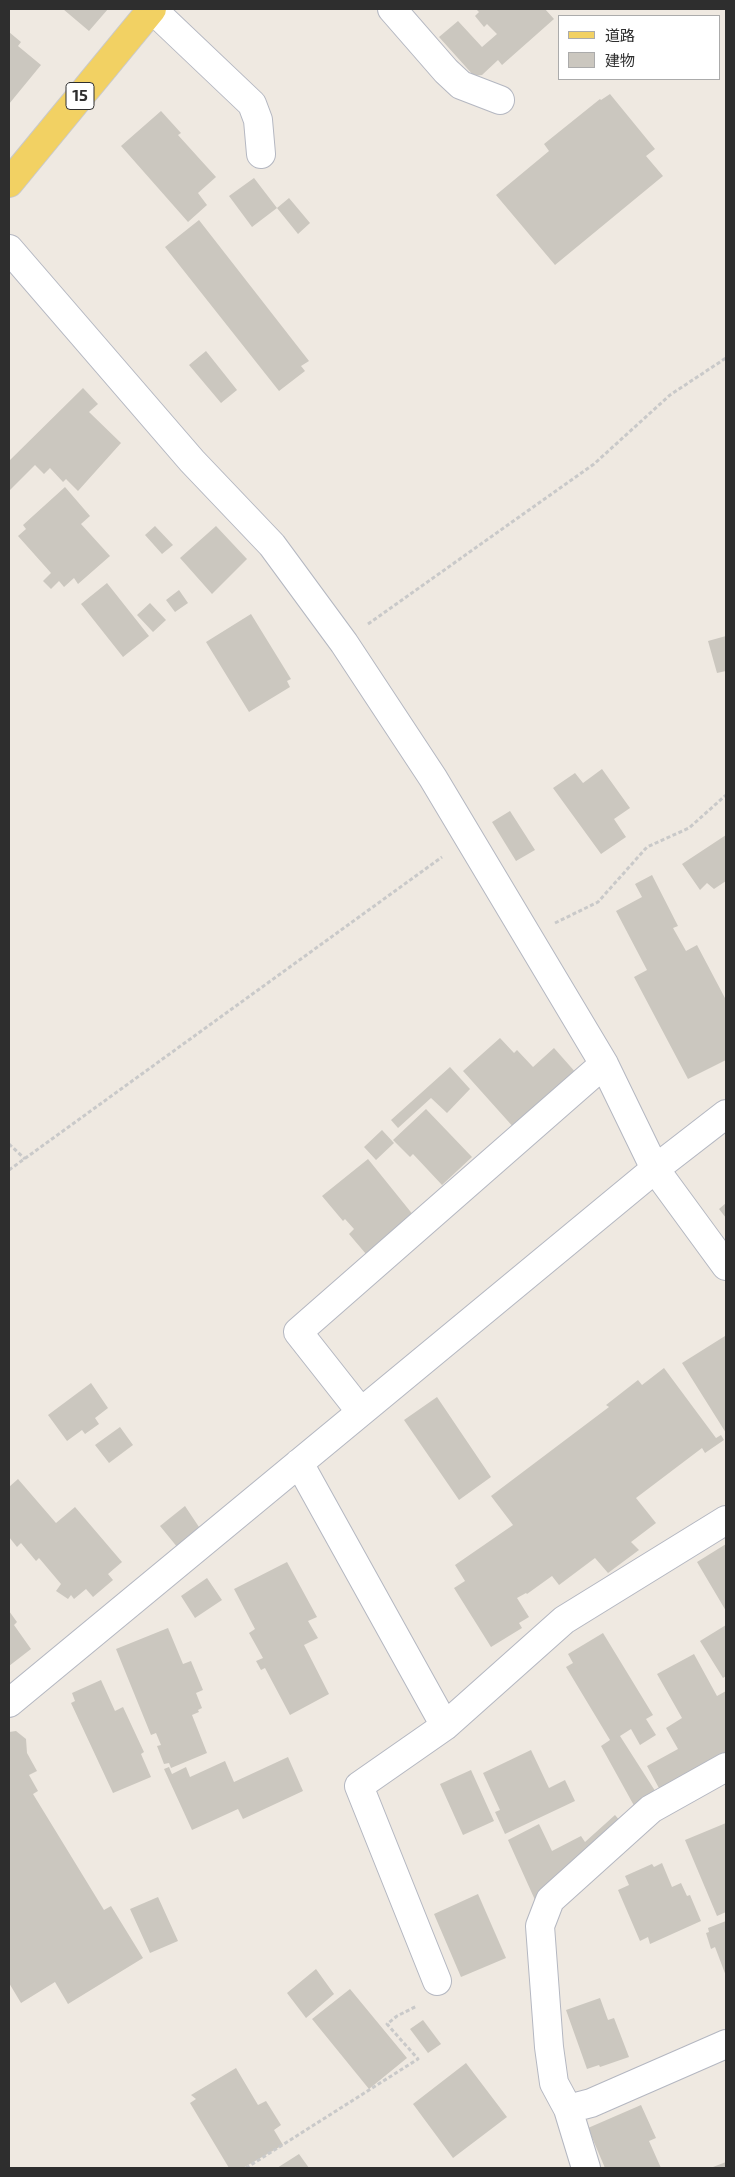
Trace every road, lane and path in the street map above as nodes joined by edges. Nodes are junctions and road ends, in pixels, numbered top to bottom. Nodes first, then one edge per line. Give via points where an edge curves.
1 (152, 9) edge
2 (392, 9) edge
3 (500, 100) dead end
4 (261, 154) dead end
5 (9, 183) edge
6 (9, 249) edge
7 (726, 358) edge
8 (344, 643) junction
9 (726, 795) edge
10 (469, 837) junction
11 (528, 936) junction
12 (604, 1064) junction
13 (726, 1114) edge
14 (9, 1144) edge
15 (24, 1158) junction
16 (656, 1168) junction
17 (9, 1170) edge
18 (726, 1266) edge
19 (361, 1412) junction
20 (300, 1463) junction
21 (726, 1520) edge
22 (9, 1703) edge
23 (445, 1726) junction
24 (726, 1767) edge
25 (437, 1981) joint
26 (726, 2044) edge
27 (568, 2109) junction
28 (246, 2168) edge
29 (586, 2168) edge

1 - 4 street via 252,104 258,120
1 - 5 main road, 15
2 - 3 street via 461,85
6 - 8 street via 192,461 272,545
7 - 8 path via 670,395 594,464
8 - 10 street
9 - 11 path via 689,828 647,847 598,902
10 - 11 street
10 - 15 path
11 - 12 street
12 - 16 street
12 - 19 street via 298,1332
13 - 16 street
14 - 15 path
15 - 17 path
16 - 18 street
16 - 19 street
19 - 20 street
20 - 22 street
20 - 23 street
21 - 23 street via 564,1620
23 - 25 street via 359,1786
24 - 27 street via 651,1809 550,1900 540,1926 549,2047 554,2083
25 - 28 path via 425,2002 387,2024 418,2059
26 - 27 street
27 - 29 street

